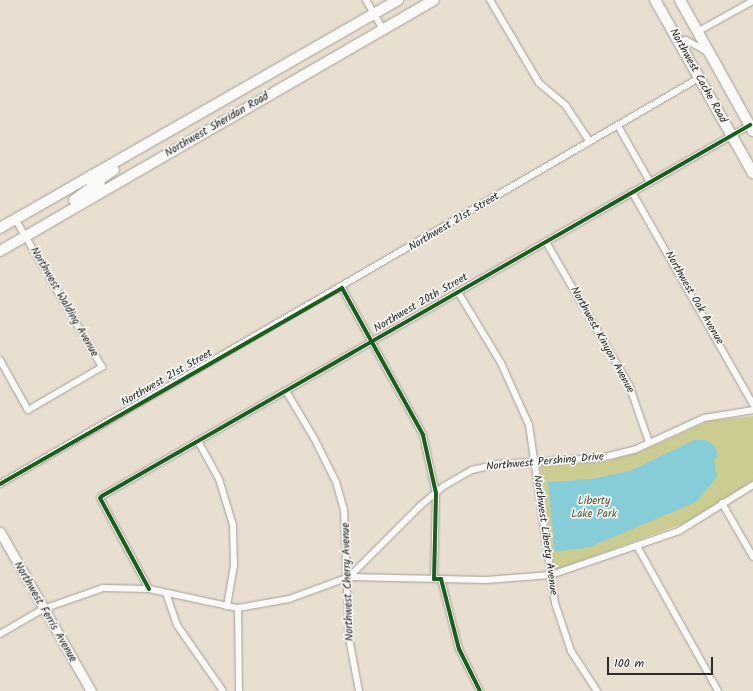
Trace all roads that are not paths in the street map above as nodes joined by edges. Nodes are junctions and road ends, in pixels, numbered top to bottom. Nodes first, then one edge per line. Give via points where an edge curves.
1 (366, 0) edge
2 (398, 0) edge
3 (434, 0) edge
4 (490, 0) edge
5 (655, 0) edge
6 (680, 0) edge
7 (753, 1) edge
8 (374, 14) junction
9 (383, 30) junction
10 (697, 32) junction
11 (679, 42) junction
12 (709, 53) junction
13 (699, 78) junction
14 (618, 126) junction
15 (751, 128) edge
16 (174, 129) junction
17 (731, 136) junction
18 (590, 142) junction
19 (753, 173) edge
20 (92, 175) junction
21 (650, 182) junction
22 (101, 192) junction
23 (632, 192) junction
24 (15, 219) junction
25 (53, 220) junction
26 (0, 228) edge
27 (25, 236) junction
28 (546, 242) junction
29 (0, 250) edge
30 (342, 288) junction
31 (458, 292) junction
32 (373, 340) junction
33 (0, 360) edge
34 (286, 390) junction
35 (753, 404) edge
36 (753, 410) edge
37 (198, 441) junction
38 (649, 442) junction
39 (534, 462) junction
40 (0, 484) edge
41 (753, 485) edge
42 (436, 493) junction
43 (722, 504) junction
44 (0, 532) edge
45 (637, 546) junction
46 (753, 557) edge
47 (551, 575) junction
48 (349, 577) junction
49 (437, 579) junction
50 (149, 589) junction
51 (166, 593) junction
52 (227, 606) junction
53 (238, 608) junction
54 (43, 609) junction
55 (0, 634) edge
56 (91, 691) edge
57 (223, 691) edge
58 (239, 691) edge
59 (359, 691) edge
60 (480, 691) edge
61 (597, 691) edge
62 (718, 691) edge

1 - 8 street
2 - 8 main road, Northwest Sheridan Road
3 - 9 main road, Northwest Sheridan Road
4 - 18 street via 539,83 566,106
5 - 11 main road, Northwest Cache Road
6 - 10 main road, Northwest Cache Road
7 - 10 street
8 - 9 street
8 - 16 main road, Northwest Sheridan Road
9 - 22 main road, Northwest Sheridan Road
10 - 12 main road, Northwest Cache Road
11 - 12 street via 686,40
11 - 13 main road, Northwest Cache Road
12 - 15 main road, Northwest Cache Road
13 - 14 street, Northwest 21st Street
13 - 17 main road, Northwest Cache Road
14 - 18 street, Northwest 21st Street
14 - 21 street
15 - 17 street, Northwest 20th Street
16 - 20 main road, Northwest Sheridan Road
16 - 22 main road via 165,140 99,180
17 - 19 main road, Northwest Cache Road
17 - 21 street, Northwest 20th Street
18 - 30 street, Northwest 21st Street
20 - 24 main road, Northwest Sheridan Road
20 - 25 main road via 92,187 63,207
21 - 23 street, Northwest 20th Street
22 - 25 main road, Northwest Sheridan Road
23 - 28 street, Northwest 20th Street
23 - 35 street, Northwest Oak Avenue
24 - 26 main road, Northwest Sheridan Road
24 - 27 street, Northwest Walding Avenue
25 - 27 main road, Northwest Sheridan Road
27 - 29 main road, Northwest Sheridan Road
27 - 33 street, Northwest Walding Avenue via 102,367 28,410
28 - 31 street, Northwest 20th Street
28 - 38 street, Northwest Kinyon Avenue via 629,385
30 - 32 street
30 - 40 street, Northwest 21st Street
31 - 32 street, Northwest 20th Street
31 - 39 street, Northwest Liberty Avenue via 519,398 529,425
32 - 34 street, Northwest 20th Street
32 - 42 street via 423,435
34 - 37 street, Northwest 20th Street
34 - 48 street, Northwest Cherry Avenue via 336,482 344,510
36 - 38 street, Northwest Pershing Drive via 704,418
37 - 50 street, Northwest 20th Street via 100,498
37 - 52 street via 219,480 232,525 235,547
38 - 39 street, Northwest Pershing Drive via 601,458
39 - 42 street, Northwest Pershing Drive via 485,466 459,476
39 - 47 street, Northwest Liberty Avenue
41 - 43 street
42 - 48 street, Northwest Pershing Drive
42 - 49 street
43 - 45 street via 693,524
43 - 46 street
44 - 54 main road, Northwest Ferris Avenue
45 - 47 street
45 - 62 street
47 - 49 street via 510,580
47 - 61 street, Northwest Liberty Avenue via 555,603 571,651
48 - 49 street
48 - 53 street, Northwest Pershing Drive via 289,599
48 - 59 street, Northwest Cherry Avenue via 349,638
49 - 60 street via 459,649
50 - 51 street, Northwest Pershing Drive
50 - 54 street, Northwest Pershing Drive via 103,588
51 - 52 street, Northwest Pershing Drive
51 - 57 street via 177,625
52 - 53 street, Northwest Pershing Drive
53 - 58 street
54 - 55 street, Northwest Pershing Drive
54 - 56 main road, Northwest Ferris Avenue

